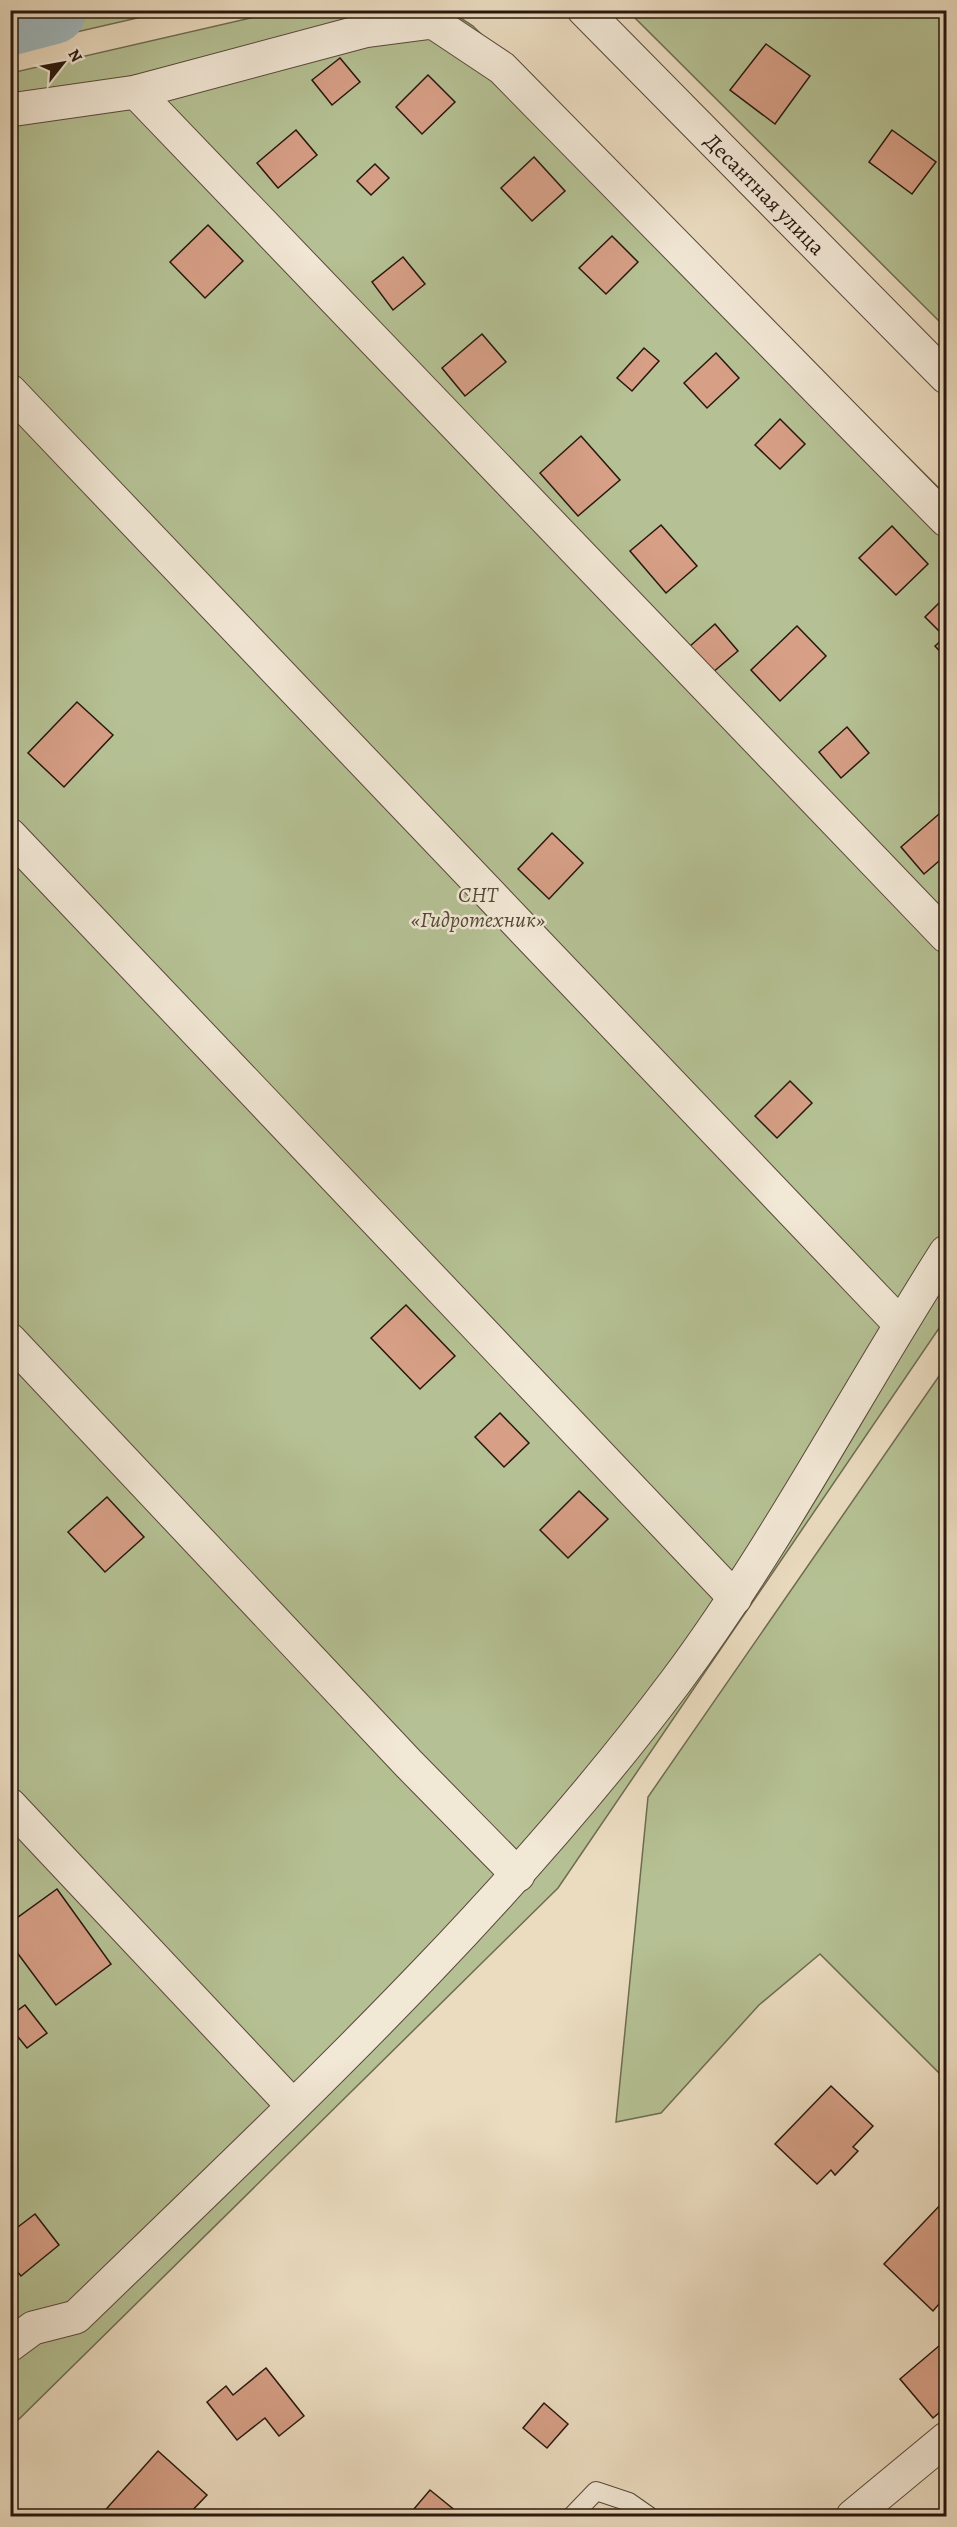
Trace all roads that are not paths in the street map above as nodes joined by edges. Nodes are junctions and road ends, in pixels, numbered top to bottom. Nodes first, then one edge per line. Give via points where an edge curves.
1 (584, 10) edge
2 (136, 92) junction
3 (10, 110) edge
4 (946, 377) edge
5 (10, 391) edge
6 (946, 520) edge
7 (10, 836) edge
8 (946, 936) edge
9 (946, 1252) edge
10 (900, 1324) junction
11 (10, 1340) edge
12 (735, 1598) junction
13 (10, 1805) edge
14 (519, 1875) junction
15 (293, 2106) junction
16 (18, 2328) edge
17 (946, 2439) edge
18 (572, 2517) edge
19 (649, 2517) edge
20 (853, 2517) edge

1 - 4 street, Десантная улица
2 - 3 street
2 - 6 street via 364,31 433,22 502,68
2 - 8 street
5 - 10 street
7 - 12 street
9 - 10 street
10 - 12 street
11 - 14 street via 408,1763
12 - 14 street via 674,1683
13 - 15 street
14 - 15 street
15 - 16 street via 76,2317
17 - 20 street
18 - 19 lane via 596,2491 629,2502

